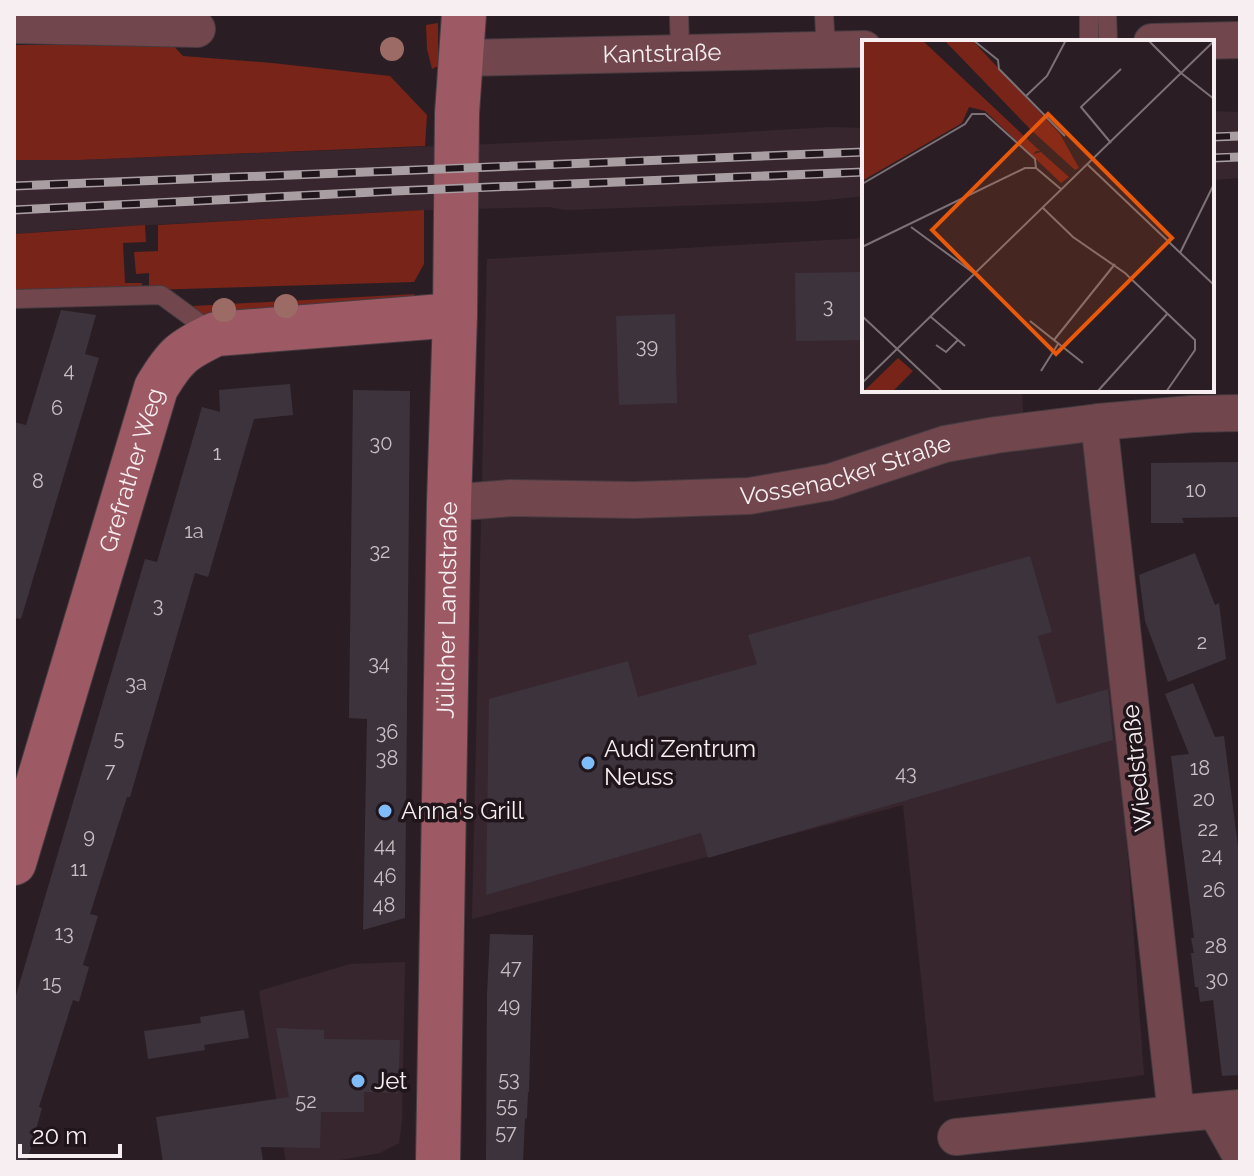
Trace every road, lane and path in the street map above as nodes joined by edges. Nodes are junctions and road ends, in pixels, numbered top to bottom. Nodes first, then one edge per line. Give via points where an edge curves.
1 (464, 14) edge
2 (679, 14) edge
3 (824, 14) edge
4 (1089, 14) edge
5 (1107, 14) edge
6 (14, 25) edge
7 (197, 29) dead end
8 (1089, 40) edge
9 (1108, 40) edge
10 (1240, 40) edge
11 (1214, 41) edge
12 (862, 49) edge
13 (826, 50) junction
14 (680, 53) junction
15 (462, 58) junction
16 (14, 299) edge
17 (455, 315) junction
18 (216, 334) junction
19 (1240, 413) edge
20 (1099, 422) junction
21 (449, 503) junction
22 (14, 863) edge
23 (1228, 1109) edge
24 (1176, 1114) junction
25 (956, 1137) dead end
26 (1240, 1154) edge
27 (438, 1162) edge

1 - 15 main road, Jülicher Landstraße
2 - 14 lane
3 - 13 lane
4 - 8 lane
5 - 9 lane
6 - 7 street
10 - 11 street
12 - 13 street, Kantstraße
13 - 14 street, Kantstraße
14 - 15 street, Kantstraße
15 - 17 main road, Jülicher Landstraße
16 - 18 lane via 161,295
17 - 18 main road, Grefrather Weg
17 - 21 main road, Jülicher Landstraße
18 - 22 main road, Grefrather Weg via 186,348 156,388
19 - 20 street, Vossenacker Straße
20 - 21 street, Vossenacker Straße via 945,444 830,482 749,496
20 - 24 street, Wiedstraße
21 - 27 main road, Jülicher Landstraße
23 - 24 street
23 - 26 street
24 - 25 street

